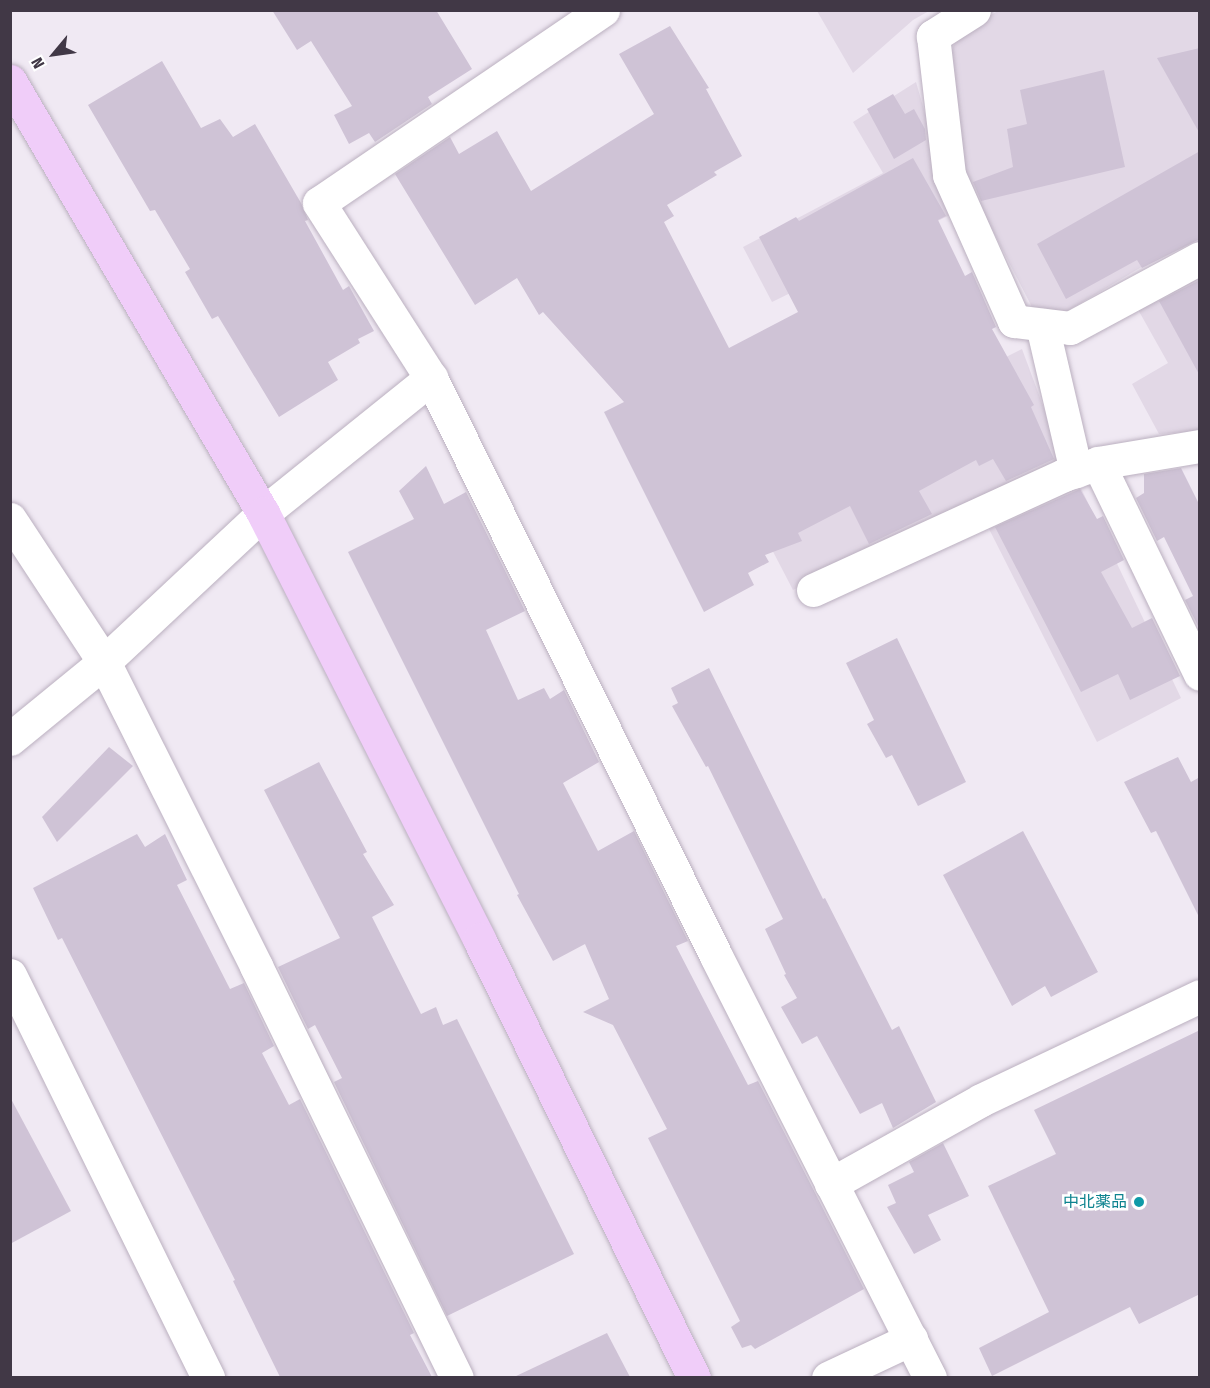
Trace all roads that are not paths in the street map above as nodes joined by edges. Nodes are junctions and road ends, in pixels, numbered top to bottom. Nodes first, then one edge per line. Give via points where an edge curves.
1 (603, 10) edge
2 (974, 10) edge
3 (10, 81) edge
4 (1200, 258) edge
5 (1042, 325) junction
6 (431, 378) junction
7 (1200, 446) edge
8 (1087, 467) junction
9 (263, 513) junction
10 (10, 519) edge
11 (813, 590) dead end
12 (104, 662) junction
13 (1200, 674) edge
14 (10, 740) edge
15 (10, 975) edge
16 (1200, 996) edge
17 (831, 1184) junction
18 (911, 1339) junction
19 (208, 1377) edge
20 (457, 1377) edge
21 (694, 1377) edge
22 (828, 1377) edge
23 (930, 1377) edge

1 - 6 street via 319,203
2 - 5 street via 933,36 949,175 1014,321
3 - 9 street
4 - 5 street via 1070,328
5 - 8 street
6 - 9 street
6 - 17 street
7 - 8 street
8 - 11 street
8 - 13 street
9 - 12 street
9 - 21 street via 479,939
10 - 12 street
12 - 14 street
12 - 20 street
15 - 19 street
16 - 17 street via 981,1100
17 - 18 street
18 - 22 street
18 - 23 street

